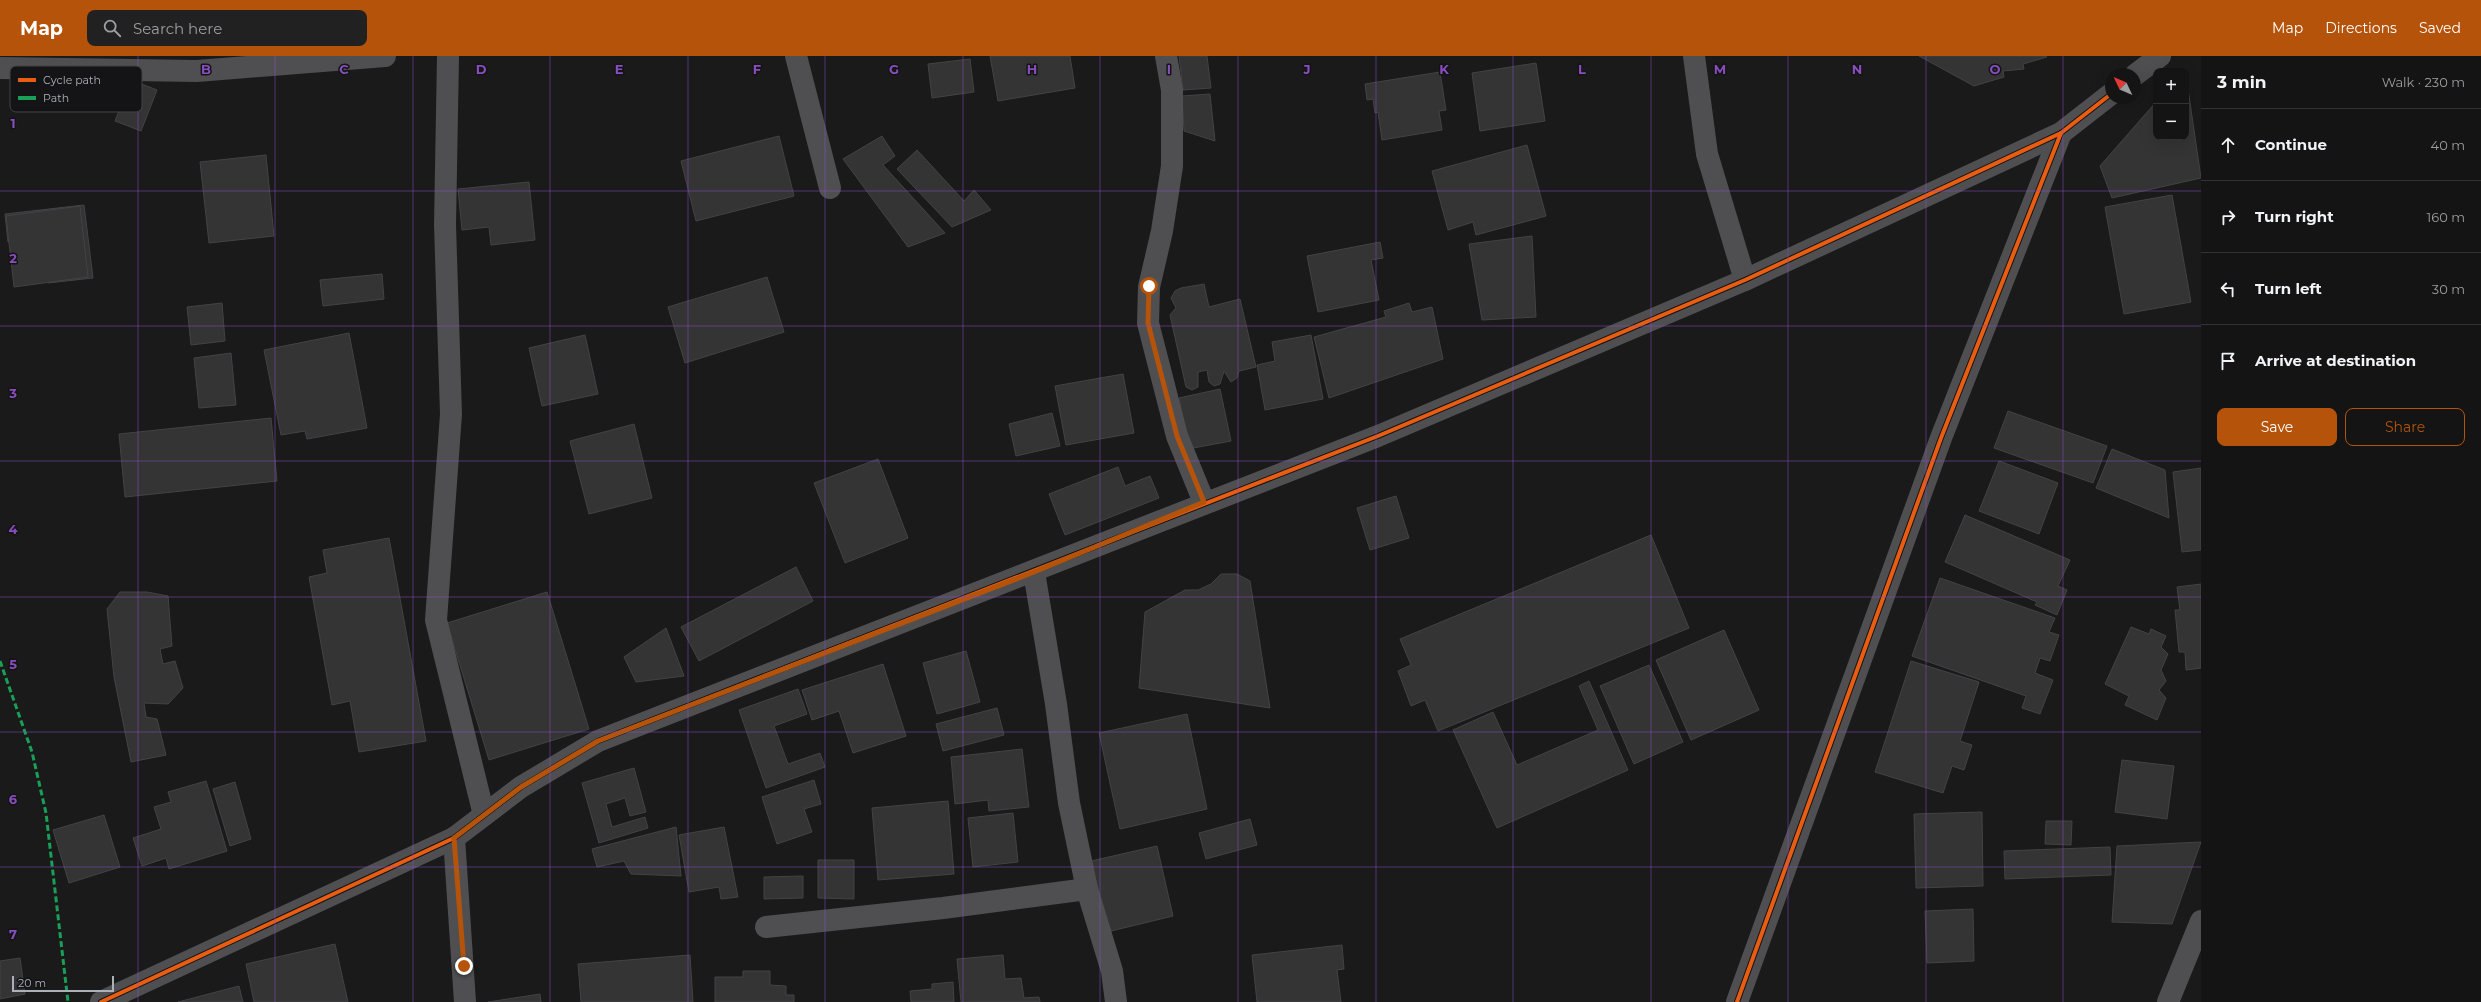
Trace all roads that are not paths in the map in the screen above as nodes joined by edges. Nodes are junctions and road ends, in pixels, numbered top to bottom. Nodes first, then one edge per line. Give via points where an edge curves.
1 (384, 56) edge
2 (448, 56) edge
3 (796, 56) edge
4 (1166, 56) edge
5 (1694, 56) edge
6 (2160, 56) edge
7 (0, 68) edge
8 (10, 68) edge
9 (142, 70) edge
10 (2141, 70) edge
11 (2105, 99) edge
12 (2061, 133) junction
13 (830, 188) dead end
14 (1745, 280) junction
15 (1204, 502) junction
16 (1034, 572) junction
17 (484, 815) junction
18 (454, 838) junction
19 (1087, 888) junction
20 (2201, 921) edge
21 (766, 927) dead end
22 (101, 1002) edge
23 (465, 1002) edge
24 (1116, 1002) edge
25 (1737, 1002) edge
26 (2168, 1002) edge

1 - 9 street via 197,71
2 - 17 street via 445,226 451,414 436,620
3 - 13 street
4 - 15 street via 1172,90 1172,166 1162,231 1149,286 1148,323 1177,436
5 - 14 street via 1707,154
6 - 10 street
7 - 8 street
11 - 12 street
12 - 14 street
12 - 25 street via 1941,438
14 - 15 street via 1378,436
15 - 16 street
16 - 17 street via 598,741 521,787
16 - 19 street via 1069,803
17 - 18 street
18 - 22 street
18 - 23 street
19 - 21 street via 943,908
19 - 24 street via 1112,970
20 - 26 street

